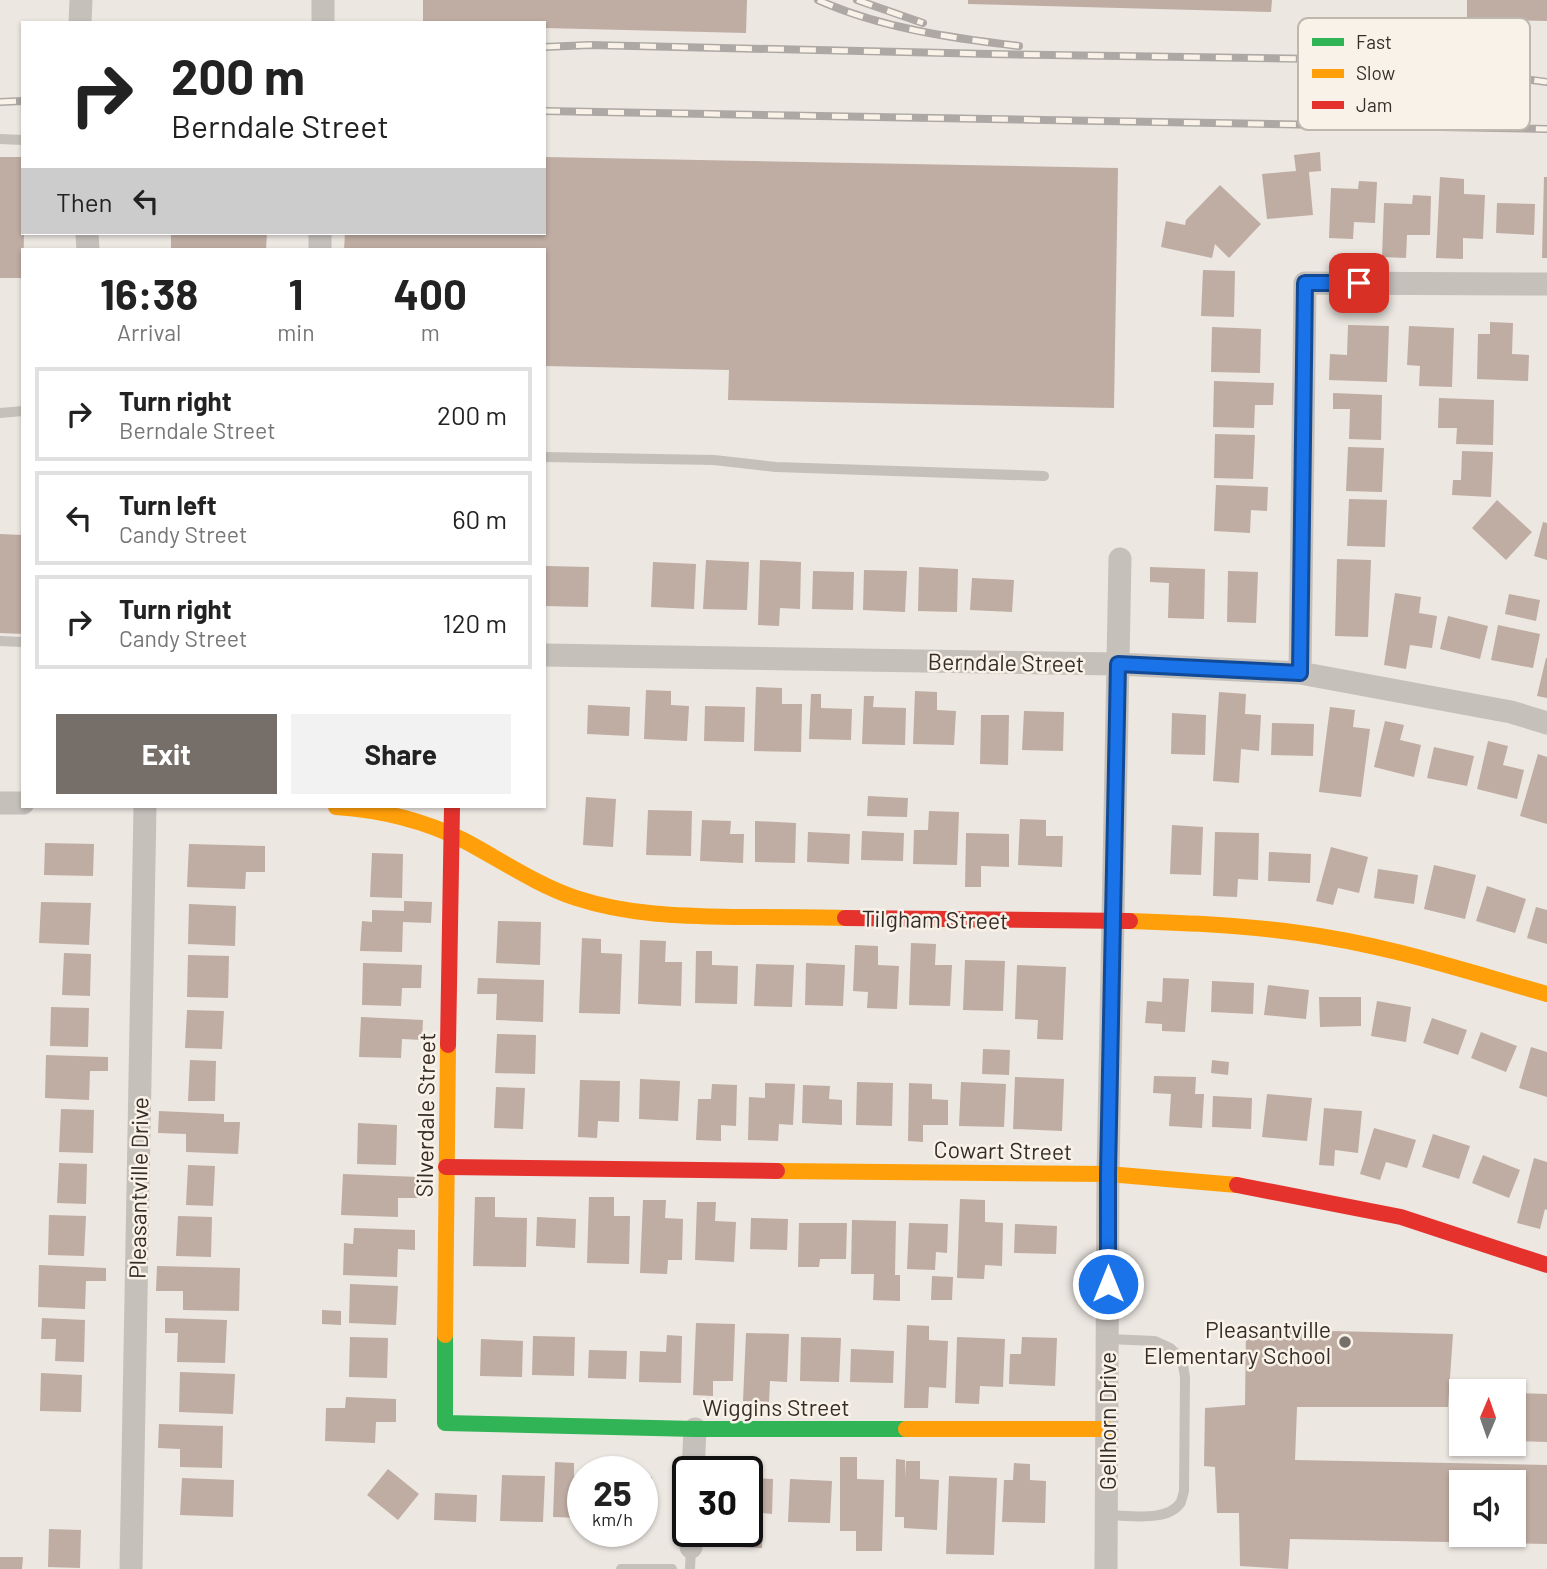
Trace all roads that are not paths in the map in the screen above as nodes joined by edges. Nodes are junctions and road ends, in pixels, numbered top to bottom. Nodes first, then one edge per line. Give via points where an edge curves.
1 (81, 0) edge
2 (323, 0) edge
3 (80, 21) edge
4 (323, 21) edge
5 (0, 139) edge
6 (21, 140) edge
7 (1547, 285) edge
8 (21, 411) edge
9 (0, 412) edge
10 (546, 457) edge
11 (1044, 476) dead end
12 (1120, 559) dead end
13 (0, 641) edge
14 (21, 642) edge
15 (546, 655) edge
16 (1118, 664) junction
17 (1300, 673) junction
18 (1547, 723) edge
19 (0, 803) edge
20 (21, 803) edge
21 (145, 808) edge
22 (364, 808) edge
23 (452, 808) edge
24 (452, 834) junction
25 (1114, 921) junction
26 (1547, 994) edge
27 (446, 1167) junction
28 (1108, 1174) junction
29 (1547, 1265) edge
30 (1108, 1339) junction
31 (445, 1423) joint
32 (695, 1429) junction
33 (1107, 1429) junction
34 (694, 1456) edge
35 (1107, 1515) junction
36 (131, 1569) edge
37 (621, 1569) edge
38 (672, 1569) edge
39 (1106, 1569) edge

1 - 3 street
2 - 4 street
5 - 6 lane
7 - 17 street via 1305,283
8 - 9 lane
10 - 11 lane
12 - 16 street, Gellhorn Drive
13 - 14 lane
15 - 16 street, Berndale Street
16 - 17 street, Berndale Street
16 - 25 street, Gellhorn Drive
17 - 18 street, Berndale Street via 1511,712
19 - 20 street
21 - 36 street, Pleasantville Drive
22 - 24 street, Tilgham Street via 408,817
23 - 24 street, Silverdale Street
24 - 25 street, Tilgham Street via 534,881 571,896 641,913
24 - 27 street, Silverdale Street
25 - 26 street, Tilgham Street via 1301,933 1390,950
25 - 28 street, Gellhorn Drive
27 - 28 street, Cowart Street
27 - 31 street, Silverdale Street
28 - 29 street, Cowart Street via 1247,1186 1401,1217
28 - 30 street, Gellhorn Drive
30 - 33 street, Gellhorn Drive
30 - 35 lane via 1155,1341 1170,1348 1182,1359 1185,1377 1181,1502 1170,1513
31 - 32 street, Wiggins Street
32 - 33 street, Wiggins Street
32 - 34 street
33 - 35 street, Gellhorn Drive
35 - 39 street, Gellhorn Drive
37 - 38 lane

